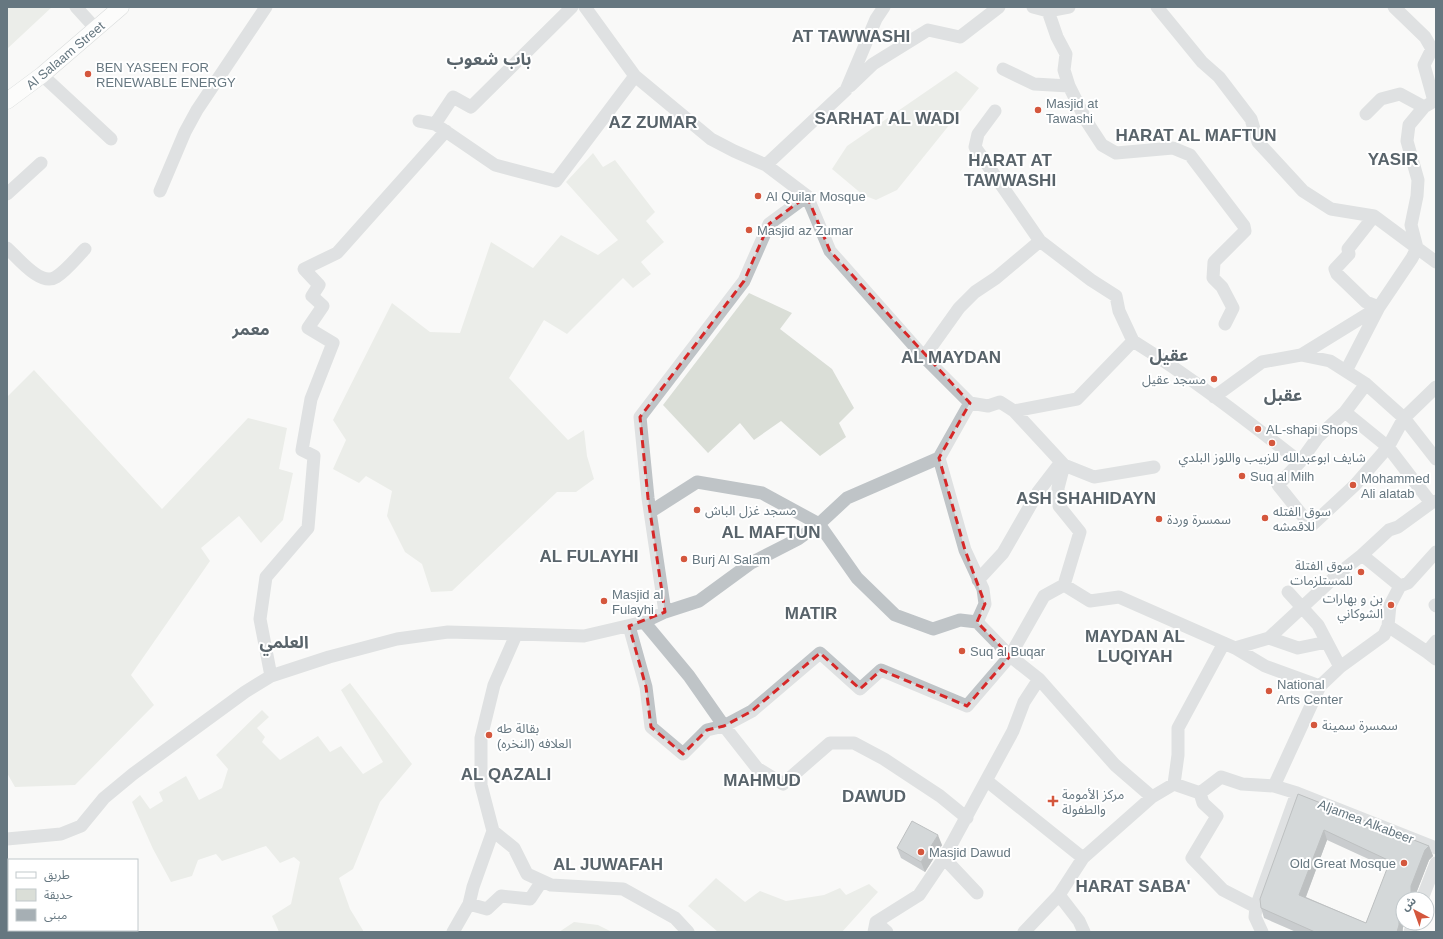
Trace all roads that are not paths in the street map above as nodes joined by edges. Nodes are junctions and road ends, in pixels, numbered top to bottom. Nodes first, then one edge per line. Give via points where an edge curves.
1 (76, 7) edge
2 (121, 7) edge
3 (572, 7) edge
4 (585, 7) edge
5 (999, 7) edge
6 (1033, 7) edge
7 (1070, 7) edge
8 (1157, 7) edge
9 (1394, 7) edge
10 (261, 9) edge
11 (880, 9) edge
12 (1048, 9) edge
13 (96, 29) junction
14 (1003, 70) dead end
15 (42, 76) junction
16 (635, 76) junction
17 (1069, 86) junction
18 (846, 90) junction
19 (7, 101) edge
20 (1432, 103) edge
21 (995, 111) dead end
22 (1366, 114) dead end
23 (419, 121) dead end
24 (440, 128) junction
25 (111, 139) dead end
26 (41, 163) dead end
27 (766, 164) junction
28 (160, 190) dead end
29 (7, 194) edge
30 (807, 196) junction
31 (1374, 216) junction
32 (1040, 241) junction
33 (7, 248) edge
34 (1417, 248) junction
35 (85, 249) dead end
36 (1436, 262) edge
37 (1379, 307) junction
38 (1225, 324) dead end
39 (1133, 341) junction
40 (1300, 355) junction
41 (924, 357) junction
42 (1346, 371) junction
43 (1366, 384) junction
44 (1436, 387) edge
45 (1214, 397) junction
46 (970, 403) junction
47 (1014, 411) junction
48 (1345, 412) junction
49 (1404, 418) junction
50 (1388, 448) junction
51 (939, 458) junction
52 (1436, 459) edge
53 (1300, 462) junction
54 (1063, 464) junction
55 (1154, 467) dead end
56 (1434, 502) edge
57 (650, 512) junction
58 (820, 524) junction
59 (1436, 552) edge
60 (1362, 555) junction
61 (978, 580) junction
62 (1064, 585) junction
63 (1400, 586) junction
64 (1288, 592) dead end
65 (1302, 608) junction
66 (665, 612) junction
67 (644, 622) junction
68 (977, 622) junction
69 (629, 626) junction
70 (1388, 626) junction
71 (516, 635) junction
72 (1269, 638) junction
73 (1436, 640) edge
74 (1327, 642) junction
75 (1230, 645) junction
76 (1010, 656) junction
77 (1432, 656) edge
78 (1340, 667) junction
79 (271, 676) junction
80 (1039, 678) junction
81 (1320, 686) junction
82 (724, 726) junction
83 (987, 781) junction
84 (1174, 784) junction
85 (1274, 786) junction
86 (1200, 793) junction
87 (1296, 793) junction
88 (1152, 797) junction
89 (967, 818) junction
90 (493, 831) junction
91 (7, 839) edge
92 (1436, 848) edge
93 (944, 858) junction
94 (1082, 858) junction
95 (1436, 863) edge
96 (542, 881) junction
97 (1425, 891) edge
98 (977, 894) dead end
99 (1059, 895) junction
100 (469, 904) junction
101 (1256, 907) junction
102 (875, 927) edge
103 (452, 932) edge
104 (688, 932) edge
105 (887, 932) edge
106 (1024, 932) edge
107 (1084, 932) edge
108 (1262, 932) edge

1 - 13 street
2 - 13 main road, Al Salaam Street
3 - 24 street via 471,107 453,97
4 - 16 street
5 - 18 street via 960,38 928,30 873,64
6 - 12 street
7 - 12 street
8 - 31 street via 1251,119 1258,142 1303,191 1331,209
9 - 20 street via 1425,37 1432,49 1424,64
10 - 28 street via 197,110
11 - 18 street
12 - 17 street via 1057,37 1066,54 1064,70
13 - 15 main road, Al Salaam Street
14 - 17 street via 1034,84
15 - 19 main road, Al Salaam Street
15 - 25 street
16 - 24 street via 556,181 495,165
16 - 27 street via 711,139
17 - 38 street via 1102,145 1116,153 1173,148 1190,155 1244,226 1245,231 1239,239 1214,262 1213,278 1222,287 1232,308
18 - 27 street
20 - 22 street via 1400,94 1381,100
20 - 34 street via 1408,125 1407,141 1418,180 1411,225
21 - 32 street via 978,134 976,147
23 - 24 street
24 - 79 street via 337,254 304,270 319,285 312,296 323,306 308,328 333,343 310,399 302,450 314,456 308,528 266,577 260,619
26 - 29 street
27 - 30 street
30 - 41 street via 830,251
30 - 57 street via 769,224 744,281 640,417
31 - 34 street
31 - 37 street via 1348,249 1349,254 1335,269 1366,302
32 - 39 street via 1116,296 1119,311
32 - 41 street via 975,292 959,308
33 - 35 street via 39,278 47,280 56,278
34 - 36 street
34 - 37 street
37 - 40 street
37 - 42 street
39 - 45 street
39 - 47 street via 1077,399
40 - 42 street via 1330,361
40 - 45 street via 1262,362
41 - 46 street
42 - 43 street
43 - 48 street
43 - 49 street
44 - 49 street
45 - 53 street
46 - 47 street via 988,406 1000,402
46 - 51 street
47 - 54 street
48 - 50 street
48 - 53 street via 1318,437
49 - 50 street
49 - 52 street
50 - 53 street via 1355,485 1313,524 1306,520 1278,485
50 - 56 street
51 - 58 street via 847,498
51 - 61 street via 965,550
54 - 55 street via 1094,477
54 - 61 street via 1038,492 1003,553
54 - 62 street via 1058,488 1059,506 1080,532
56 - 60 street via 1398,527 1389,530
57 - 58 street via 697,482 762,493
57 - 66 street
58 - 66 street via 798,539 751,563 699,601
58 - 68 street via 857,578 895,615 933,629 960,620
59 - 63 street via 1408,583
60 - 63 street
60 - 65 street
61 - 68 street via 983,589 985,604
62 - 75 street via 1090,601 1119,597
62 - 76 street via 1044,596
63 - 70 street via 1390,605
64 - 65 street
65 - 72 street
65 - 74 street via 1318,625
66 - 67 street
67 - 69 street
67 - 82 street via 689,676
68 - 76 street
69 - 71 street via 584,636
69 - 82 street via 646,687 651,727 683,754 706,730
70 - 77 street
70 - 78 street via 1384,635
71 - 79 street via 448,632 397,638
71 - 90 street via 494,685 481,738 481,785
72 - 74 street via 1298,648
72 - 75 street
73 - 77 street
74 - 78 street
75 - 81 street via 1265,666
75 - 84 street via 1178,728
76 - 80 street
76 - 82 street via 967,706 881,670 860,689 820,653 752,711
78 - 81 street
79 - 91 street via 245,692 133,774 104,798 81,826 61,834
80 - 83 street via 1024,702 1013,731
80 - 88 street via 1115,765
81 - 85 street
82 - 89 street via 757,768 783,784 830,743 854,743 884,759
83 - 89 street
83 - 94 street
84 - 86 street
84 - 88 street
85 - 86 street, Aljamea Alkabeer via 1242,784 1221,777
85 - 87 street, Aljamea Alkabeer
86 - 101 street via 1203,803 1217,816 1192,858 1223,890
87 - 92 street, Aljamea Alkabeer
87 - 101 street
88 - 94 street
89 - 93 street
90 - 96 street via 514,848 527,874
90 - 100 street
93 - 98 street
93 - 102 street via 918,895
94 - 99 street
95 - 97 street
96 - 100 street via 530,900 501,896 487,909
96 - 104 street via 551,885 623,888 675,918
99 - 106 street
99 - 107 street via 1079,921
100 - 103 street
101 - 108 street via 1255,917
102 - 105 street

